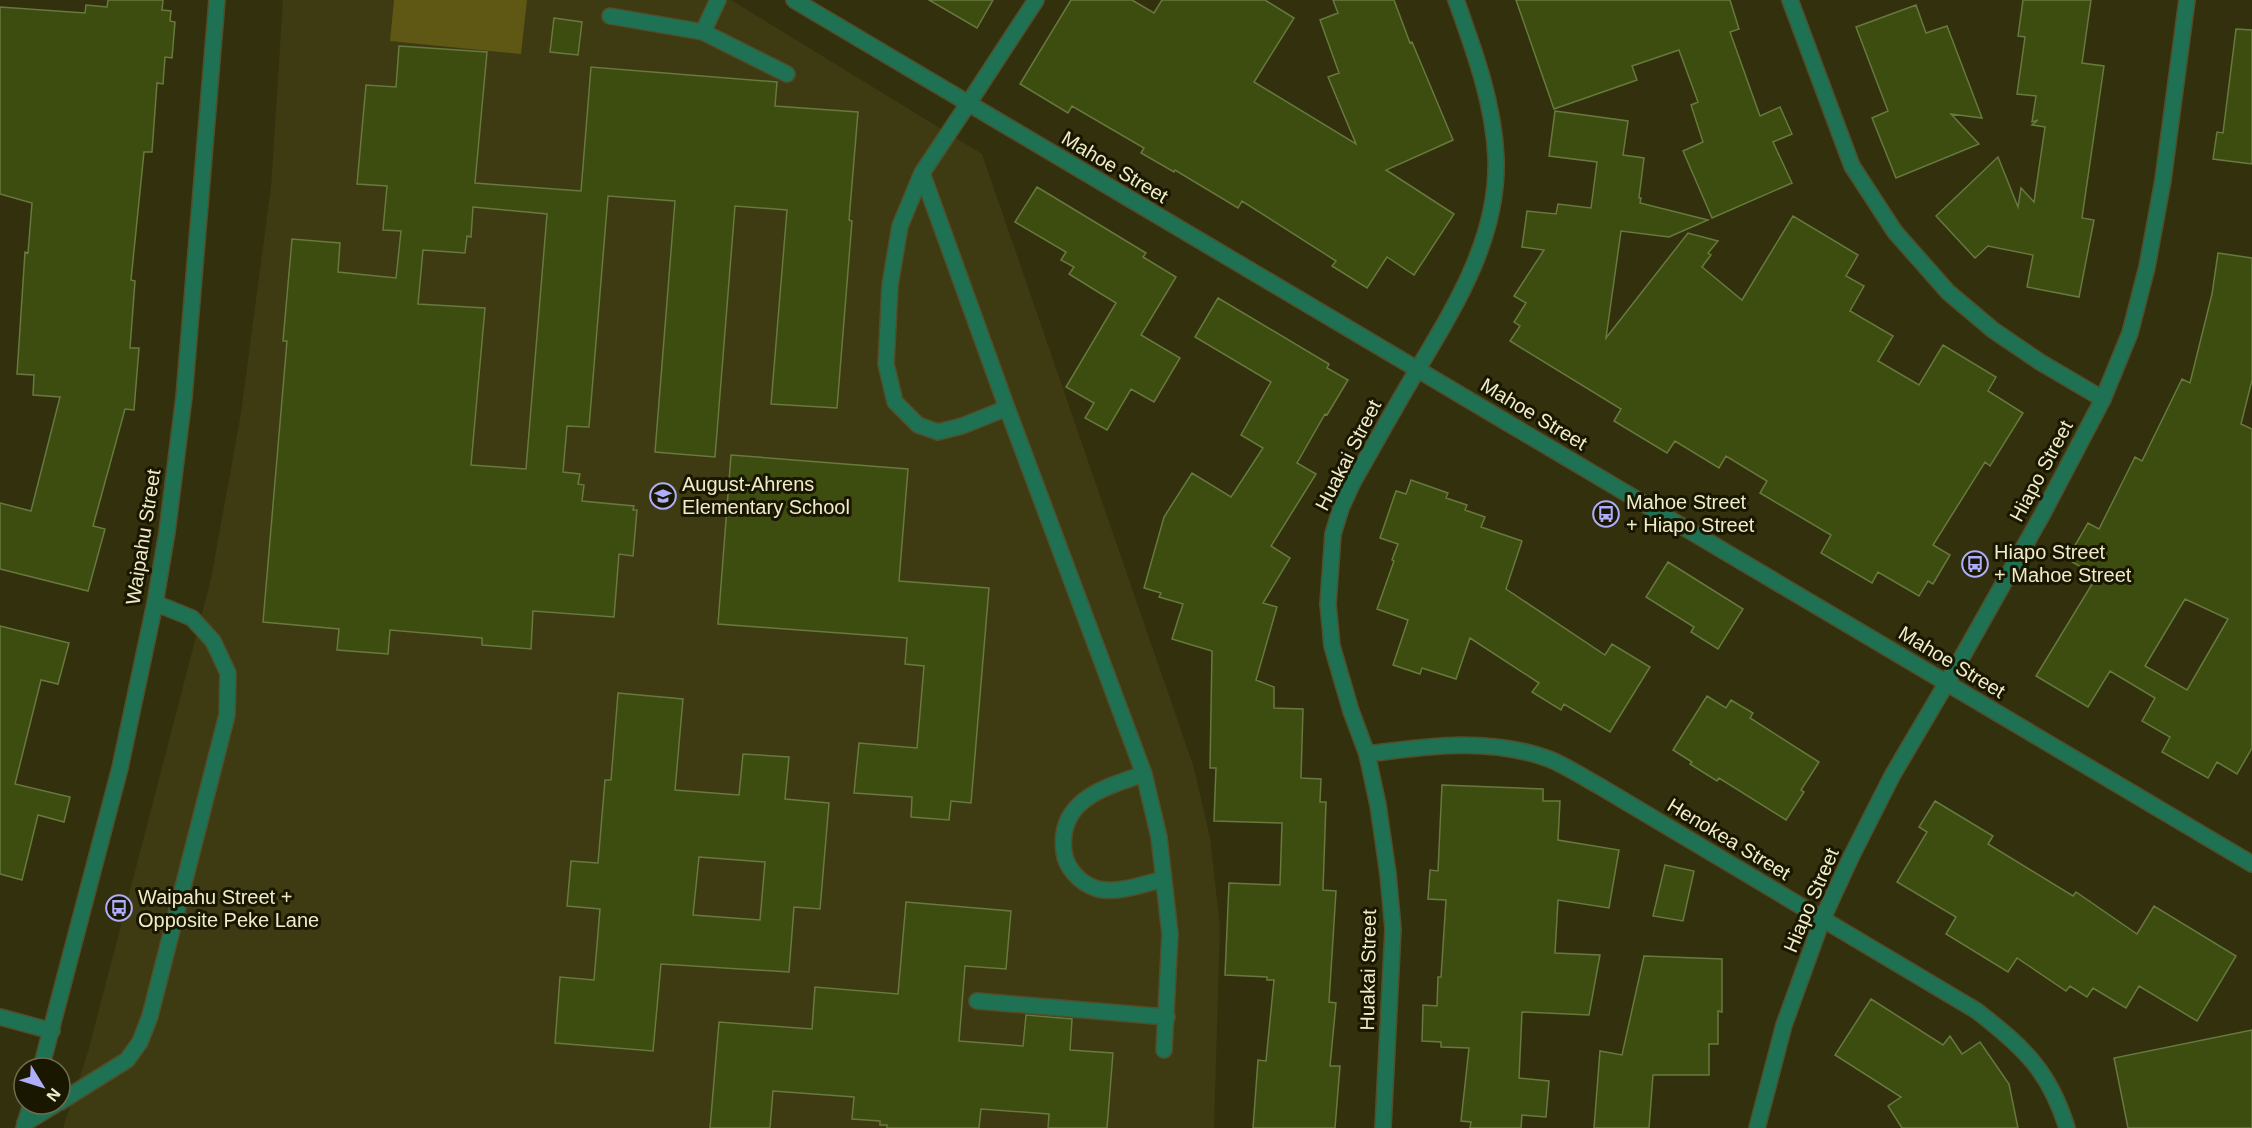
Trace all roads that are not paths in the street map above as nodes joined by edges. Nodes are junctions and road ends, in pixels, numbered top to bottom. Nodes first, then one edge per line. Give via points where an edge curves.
1 (217, 0) edge
2 (718, 0) edge
3 (794, 0) edge
4 (1036, 0) edge
5 (1456, 0) edge
6 (1790, 0) edge
7 (2187, 0) edge
8 (610, 16) dead end
9 (703, 32) junction
10 (787, 74) dead end
11 (968, 104) junction
12 (922, 173) junction
13 (1418, 369) junction
14 (2103, 399) junction
15 (1007, 408) junction
16 (155, 603) junction
17 (1946, 684) junction
18 (1367, 754) junction
19 (1144, 774) junction
20 (2250, 858) edge
21 (1163, 879) junction
22 (1822, 920) junction
23 (976, 1001) dead end
24 (0, 1017) edge
25 (1167, 1017) junction
26 (52, 1031) junction
27 (1164, 1050) dead end
28 (45, 1056) edge
29 (72, 1094) edge
30 (38, 1116) edge
31 (24, 1125) edge
32 (1383, 1128) edge
33 (1757, 1128) edge
34 (2067, 1128) edge

1 - 16 street, Waipahu Street via 184,397
2 - 9 street
3 - 11 street, Mahoe Street
4 - 11 street
5 - 13 street, Huakai Street via 1488,105 1496,158 1492,210 1466,285
6 - 14 street via 1852,166 1895,232 1948,292 1993,330
7 - 14 street, Hiapo Street via 2147,267 2130,333
8 - 9 street
9 - 10 street
11 - 12 street
11 - 13 street, Mahoe Street
12 - 15 street
12 - 15 street via 900,226 890,285 886,364 895,402 918,425 938,432
13 - 17 street, Mahoe Street
13 - 18 street, Huakai Street via 1353,482 1333,534 1328,604 1332,646
14 - 17 street, Hiapo Street
15 - 19 street
16 - 26 street, Waipahu Street via 120,768
16 - 29 street via 192,618 213,641 228,673 227,715 140,1042 127,1060
17 - 20 street, Mahoe Street
17 - 22 street, Hiapo Street via 1892,776
18 - 22 street, Henokea Street via 1474,744 1514,749 1550,760
18 - 32 street, Huakai Street via 1378,805 1393,928
19 - 21 street via 1159,837
19 - 21 street via 1104,788 1085,799 1069,816 1062,837 1065,859 1076,876 1096,889 1119,890
21 - 25 street via 1170,934
22 - 33 street, Hiapo Street via 1784,1025
22 - 34 street, Henokea Street via 1977,1011 2014,1041 2038,1066 2059,1103
23 - 25 street
24 - 26 street
25 - 27 street
26 - 28 street, Waipahu Street
30 - 31 street

